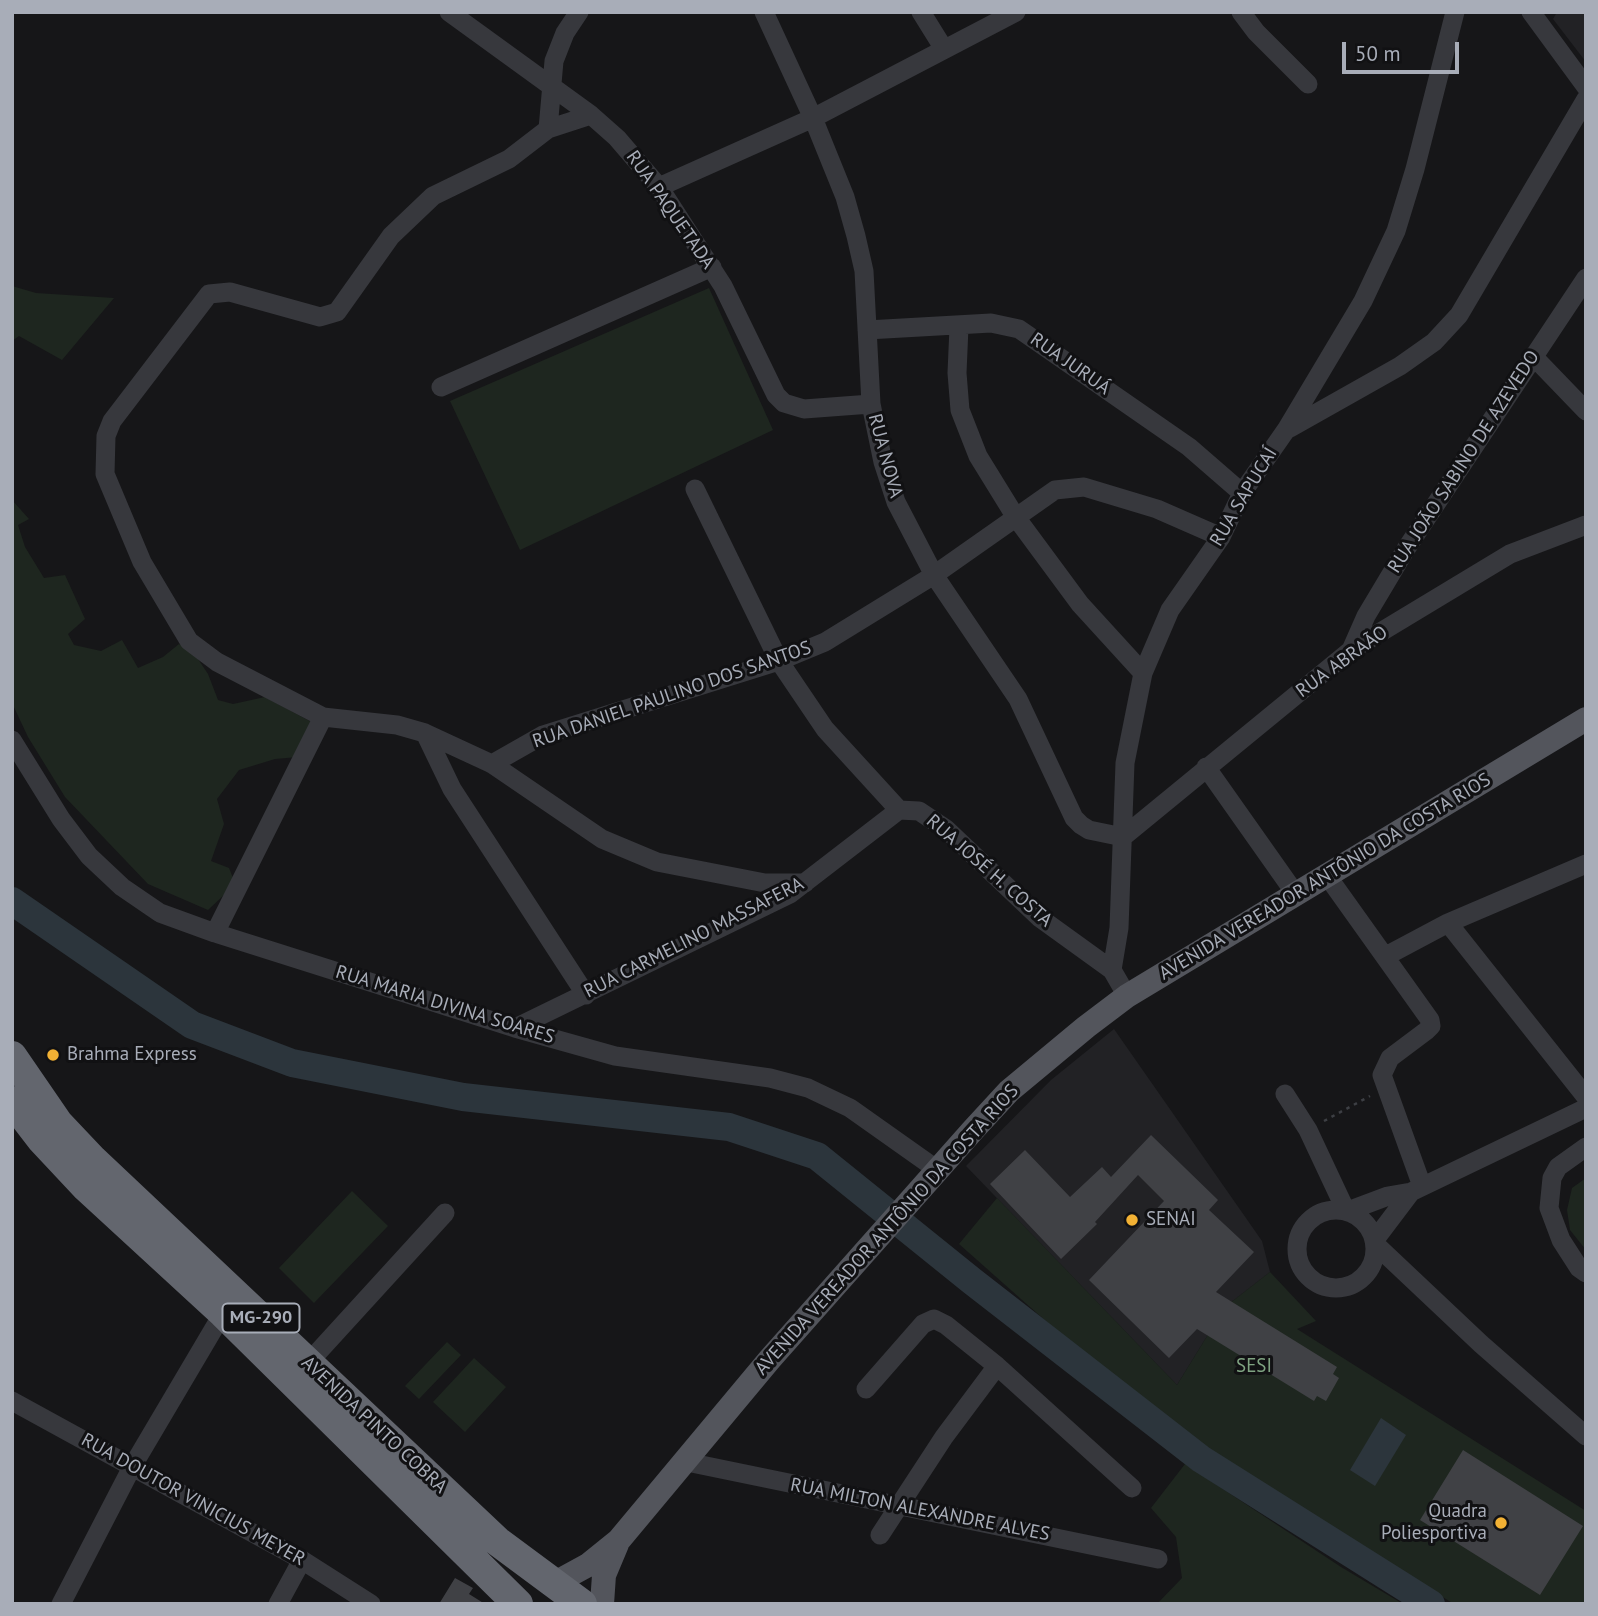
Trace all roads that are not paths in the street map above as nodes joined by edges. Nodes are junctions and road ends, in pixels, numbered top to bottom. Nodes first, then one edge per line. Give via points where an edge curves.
1 (449, 12) edge
2 (579, 12) edge
3 (764, 12) edge
4 (921, 12) edge
5 (1241, 12) edge
6 (1455, 12) edge
7 (1014, 13) edge
8 (1538, 15) edge
9 (944, 49) junction
10 (1308, 84) dead end
11 (552, 85) junction
12 (1585, 88) edge
13 (591, 116) junction
14 (813, 118) junction
15 (548, 129) junction
16 (659, 187) junction
17 (712, 267) junction
18 (1586, 278) edge
19 (960, 327) junction
20 (867, 330) junction
21 (1533, 356) junction
22 (441, 387) dead end
23 (871, 404) junction
24 (1586, 411) edge
25 (1286, 430) junction
26 (695, 489) dead end
27 (1242, 493) junction
28 (1015, 516) junction
29 (1586, 525) edge
30 (1221, 537) junction
31 (934, 575) junction
32 (1351, 650) junction
33 (779, 661) junction
34 (1143, 673) junction
35 (323, 717) junction
36 (1586, 719) edge
37 (425, 733) junction
38 (12, 740) edge
39 (492, 764) junction
40 (1206, 767) junction
41 (899, 810) junction
42 (1123, 837) junction
43 (1586, 864) edge
44 (1328, 877) junction
45 (805, 883) junction
46 (1297, 896) junction
47 (1448, 923) junction
48 (215, 933) junction
49 (1386, 956) junction
50 (1112, 970) junction
51 (586, 995) junction
52 (1127, 996) junction
53 (515, 1028) junction
54 (12, 1056) edge
55 (1285, 1094) dead end
56 (1586, 1097) edge
57 (12, 1101) edge
58 (1586, 1108) edge
59 (1586, 1147) edge
60 (932, 1179) junction
61 (1416, 1189) junction
62 (1347, 1211) junction
63 (445, 1213) dead end
64 (1375, 1242) junction
65 (1586, 1273) edge
66 (223, 1313) junction
67 (308, 1363) junction
68 (997, 1366) junction
69 (866, 1389) dead end
70 (12, 1401) edge
71 (357, 1409) junction
72 (328, 1416) junction
73 (1586, 1436) edge
74 (682, 1461) junction
75 (132, 1466) junction
76 (1132, 1488) dead end
77 (896, 1506) junction
78 (880, 1535) dead end
79 (619, 1540) junction
80 (1157, 1559) dead end
81 (302, 1560) junction
82 (579, 1597) edge
83 (61, 1604) edge
84 (278, 1604) edge
85 (371, 1604) edge
86 (518, 1604) edge

1 - 11 street, RUA PAQUETADA
2 - 11 street via 554,61
3 - 14 street, RUA NOVA
4 - 9 street
5 - 10 street
6 - 25 street, RUA SAPUCAÍ via 1396,231 1363,301
7 - 9 street
8 - 12 street
9 - 14 street
11 - 13 street, RUA PAQUETADA
11 - 15 street
12 - 25 street via 1459,315 1434,342 1399,366
13 - 15 street
13 - 16 street, RUA PAQUETADA via 617,138
14 - 16 street
14 - 20 street, RUA NOVA via 856,236 864,271
15 - 35 street via 509,159 416,209 337,312 320,317 229,292 202,299 112,421 103,453 105,474 142,562 189,640 217,662
16 - 17 street, RUA PAQUETADA
17 - 22 street
17 - 23 street, RUA PAQUETADA via 784,404 804,409
18 - 21 street, RUA JOÃO SABINO DE AZEVEDO
19 - 20 street, RUA JURUÁ
19 - 27 street, RUA JURUÁ via 1006,324 1034,337 1189,447
19 - 28 street via 960,410 978,456
20 - 23 street, RUA NOVA
21 - 24 street
21 - 32 street, RUA JOÃO SABINO DE AZEVEDO via 1406,549
23 - 31 street, RUA NOVA via 896,502
25 - 27 street, RUA SAPUCAÍ
26 - 33 street, RUA JOSÉ H. COSTA
27 - 30 street, RUA SAPUCAÍ
28 - 30 street, RUA DANIEL PAULINO DOS SANTOS via 1055,490 1084,487 1157,509
28 - 31 street, RUA DANIEL PAULINO DOS SANTOS
28 - 34 street via 1080,604
29 - 32 street, RUA ABRAÃO via 1510,554
30 - 34 street, RUA SAPUCAÍ via 1170,610
31 - 33 street, RUA DANIEL PAULINO DOS SANTOS via 825,642
31 - 42 street, RUA NOVA via 1018,699 1074,818 1089,830
32 - 40 street, RUA ABRAÃO
33 - 39 street, RUA DANIEL PAULINO DOS SANTOS via 543,735
33 - 41 street, RUA JOSÉ H. COSTA via 825,729
34 - 42 street, RUA SAPUCAÍ via 1125,762
35 - 37 street via 397,725
35 - 48 street
36 - 44 main road, AVENIDA VEREADOR ANTÔNIO DA COSTA RIOS
37 - 39 street
37 - 51 street via 452,789
38 - 48 street, RUA MARIA DIVINA SOARES via 61,819 121,887 160,913
39 - 45 street via 602,839 657,862 765,883
40 - 42 street, RUA ABRAÃO
40 - 46 street
41 - 45 street, RUA CARMELINO MASSAFERA
41 - 50 street, RUA JOSÉ H. COSTA via 919,811 938,823 1040,918
42 - 50 street, RUA SAPUCAÍ via 1119,928
43 - 47 street
44 - 46 main road, AVENIDA VEREADOR ANTÔNIO DA COSTA RIOS
44 - 49 street
45 - 51 street, RUA CARMELINO MASSAFERA
46 - 52 main road, AVENIDA VEREADOR ANTÔNIO DA COSTA RIOS
47 - 49 street
47 - 56 street
48 - 53 street, RUA MARIA DIVINA SOARES
49 - 61 street via 1431,1026 1384,1065 1385,1087
50 - 52 street
51 - 53 street, RUA CARMELINO MASSAFERA
52 - 60 main road, AVENIDA VEREADOR ANTÔNIO DA COSTA RIOS via 1009,1091
53 - 60 street, RUA MARIA DIVINA SOARES via 615,1056 770,1078 808,1088 850,1108
54 - 67 highway, AVENIDA PINTO COBRA / MG-290 via 58,1123 93,1160
55 - 62 street
57 - 66 highway, AVENIDA PINTO COBRA / MG-290 via 86,1187
58 - 61 street
59 - 65 street via 1558,1167 1552,1178 1549,1208 1561,1240
60 - 74 main road, AVENIDA VEREADOR ANTÔNIO DA COSTA RIOS
61 - 62 street
61 - 64 street
62 - 64 street via 1361,1219
62 - 64 street via 1322,1212 1303,1228 1297,1252 1307,1275 1328,1287 1352,1285 1370,1268
63 - 67 street
64 - 73 street
66 - 72 highway, AVENIDA PINTO COBRA / MG-290
66 - 75 street
67 - 71 highway, AVENIDA PINTO COBRA / MG-290
68 - 69 street via 946,1325 930,1319
68 - 76 street
68 - 77 street
70 - 75 street, RUA DOUTOR VINICIUS MEYER
71 - 72 highway via 340,1406
71 - 82 highway, AVENIDA PINTO COBRA / MG-290 via 497,1541
72 - 86 highway, AVENIDA PINTO COBRA / MG-290
74 - 77 street, RUA MILTON ALEXANDRE ALVES
74 - 79 main road, AVENIDA VEREADOR ANTÔNIO DA COSTA RIOS
75 - 81 street, RUA DOUTOR VINICIUS MEYER
75 - 83 street
77 - 78 street
77 - 80 street, RUA MILTON ALEXANDRE ALVES
79 - 82 main road, AVENIDA VEREADOR ANTÔNIO DA COSTA RIOS via 604,1575
79 - 82 main road, AVENIDA VEREADOR ANTÔNIO DA COSTA RIOS via 588,1565
81 - 84 street
81 - 85 street, RUA DOUTOR VINICIUS MEYER

